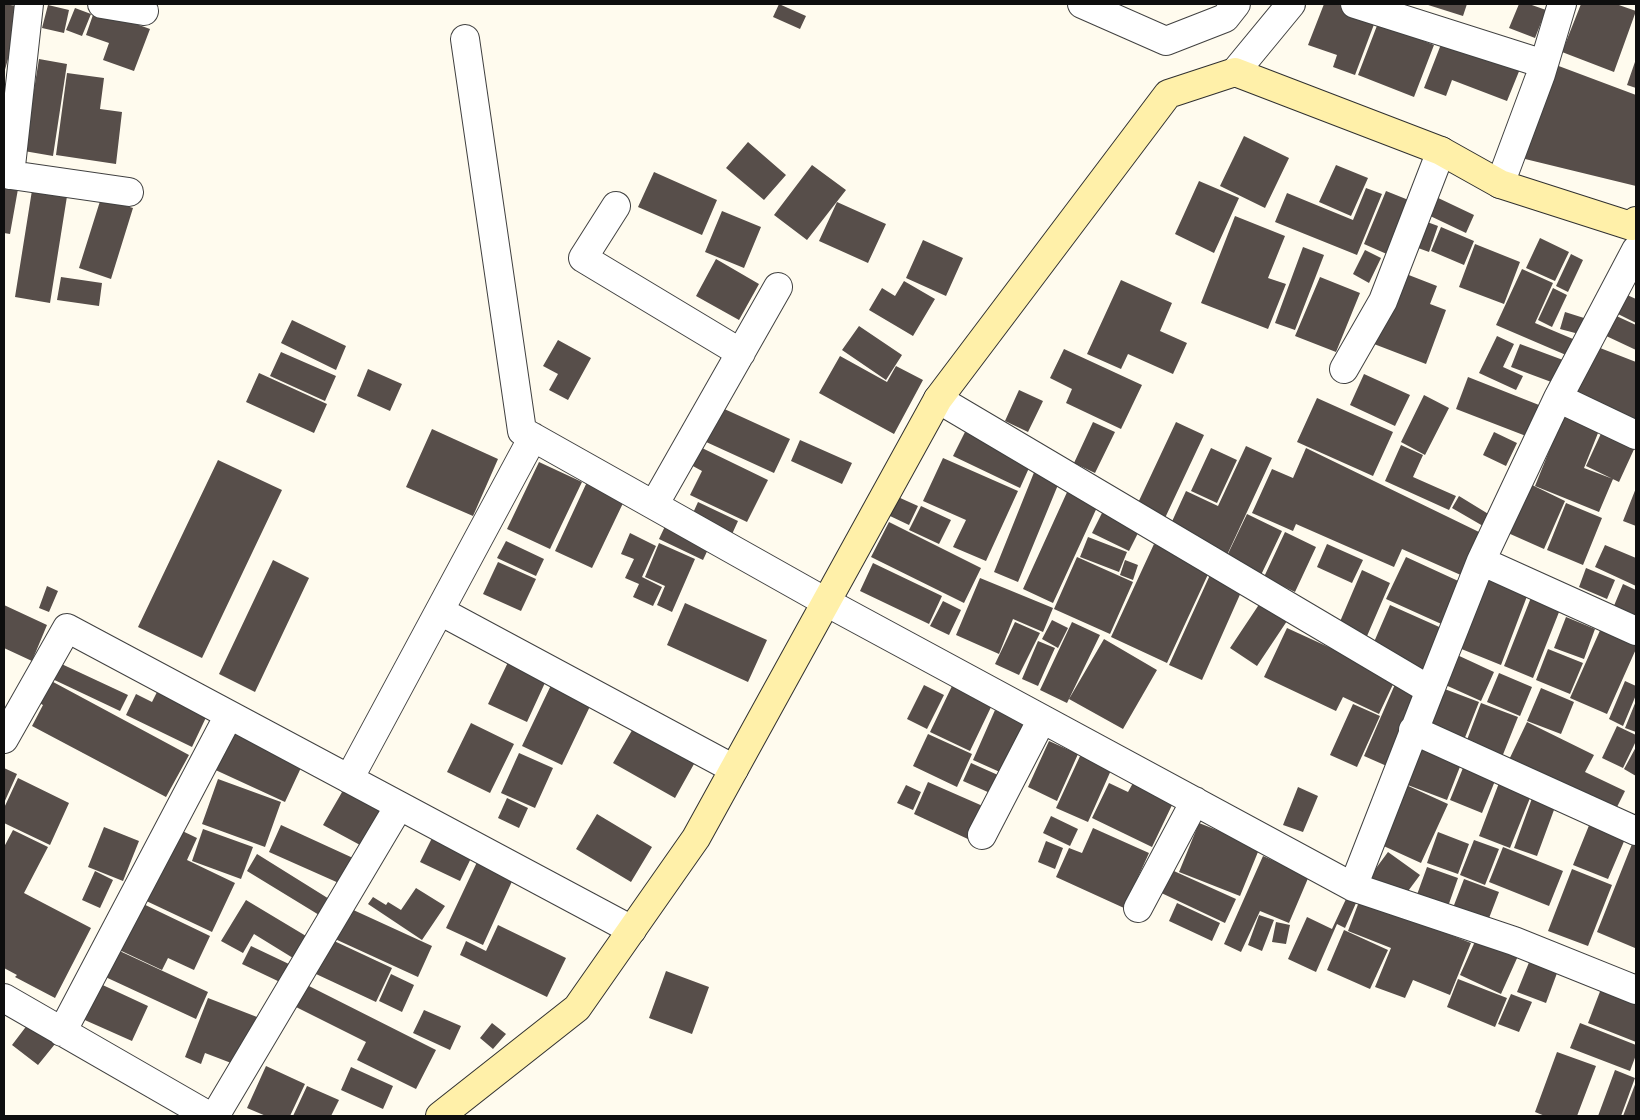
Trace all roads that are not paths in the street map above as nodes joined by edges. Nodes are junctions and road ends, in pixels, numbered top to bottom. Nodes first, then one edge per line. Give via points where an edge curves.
1 (29, 4) edge
2 (102, 4) edge
3 (1082, 4) edge
4 (1236, 4) edge
5 (1291, 4) edge
6 (1562, 4) edge
7 (1370, 6) edge
8 (144, 11) dead end
9 (465, 39) dead end
10 (1544, 64) junction
11 (1235, 72) junction
12 (1441, 152) junction
13 (7, 175) edge
14 (1500, 184) junction
15 (130, 192) dead end
16 (616, 206) dead end
17 (1636, 222) edge
18 (1636, 250) edge
19 (778, 287) dead end
20 (741, 353) junction
21 (1344, 370) dead end
22 (1558, 398) junction
23 (938, 399) junction
24 (1636, 435) edge
25 (533, 437) junction
26 (654, 505) junction
27 (1481, 561) junction
28 (826, 602) junction
29 (440, 611) junction
30 (1636, 631) edge
31 (1430, 690) junction
32 (229, 714) junction
33 (1042, 718) junction
34 (1413, 730) junction
35 (4, 739) edge
36 (734, 770) junction
37 (349, 779) junction
38 (1195, 801) junction
39 (399, 806) junction
40 (1636, 830) edge
41 (982, 835) dead end
42 (1353, 887) junction
43 (1138, 908) dead end
44 (632, 930) junction
45 (1636, 990) edge
46 (4, 998) edge
47 (62, 1032) junction
48 (209, 1116) edge
49 (215, 1116) edge
50 (440, 1116) edge

1 - 13 street
2 - 8 street
3 - 4 street via 1166,41 1226,18
5 - 11 street
6 - 10 street
7 - 10 street
9 - 25 street via 522,431
10 - 14 street
11 - 12 street
11 - 23 street via 1168,94
12 - 14 street
12 - 21 street via 1383,301
13 - 15 street
14 - 17 street via 1631,226
16 - 20 street via 583,258
18 - 22 street
19 - 20 street
20 - 26 street
22 - 24 street
22 - 27 street
23 - 28 street
23 - 31 street
25 - 26 street
25 - 29 street
26 - 28 street
27 - 30 street
27 - 31 street
28 - 33 street
28 - 36 street
29 - 36 street
29 - 37 street
31 - 34 street
32 - 35 street via 67,628
32 - 37 street
32 - 47 street
33 - 38 street
33 - 41 street
34 - 40 street
34 - 42 street
36 - 44 street via 696,838
37 - 39 street
38 - 42 street
38 - 43 street
39 - 44 street
39 - 49 street
42 - 45 street via 1514,941
44 - 50 street via 576,1008
46 - 47 street
47 - 48 street

